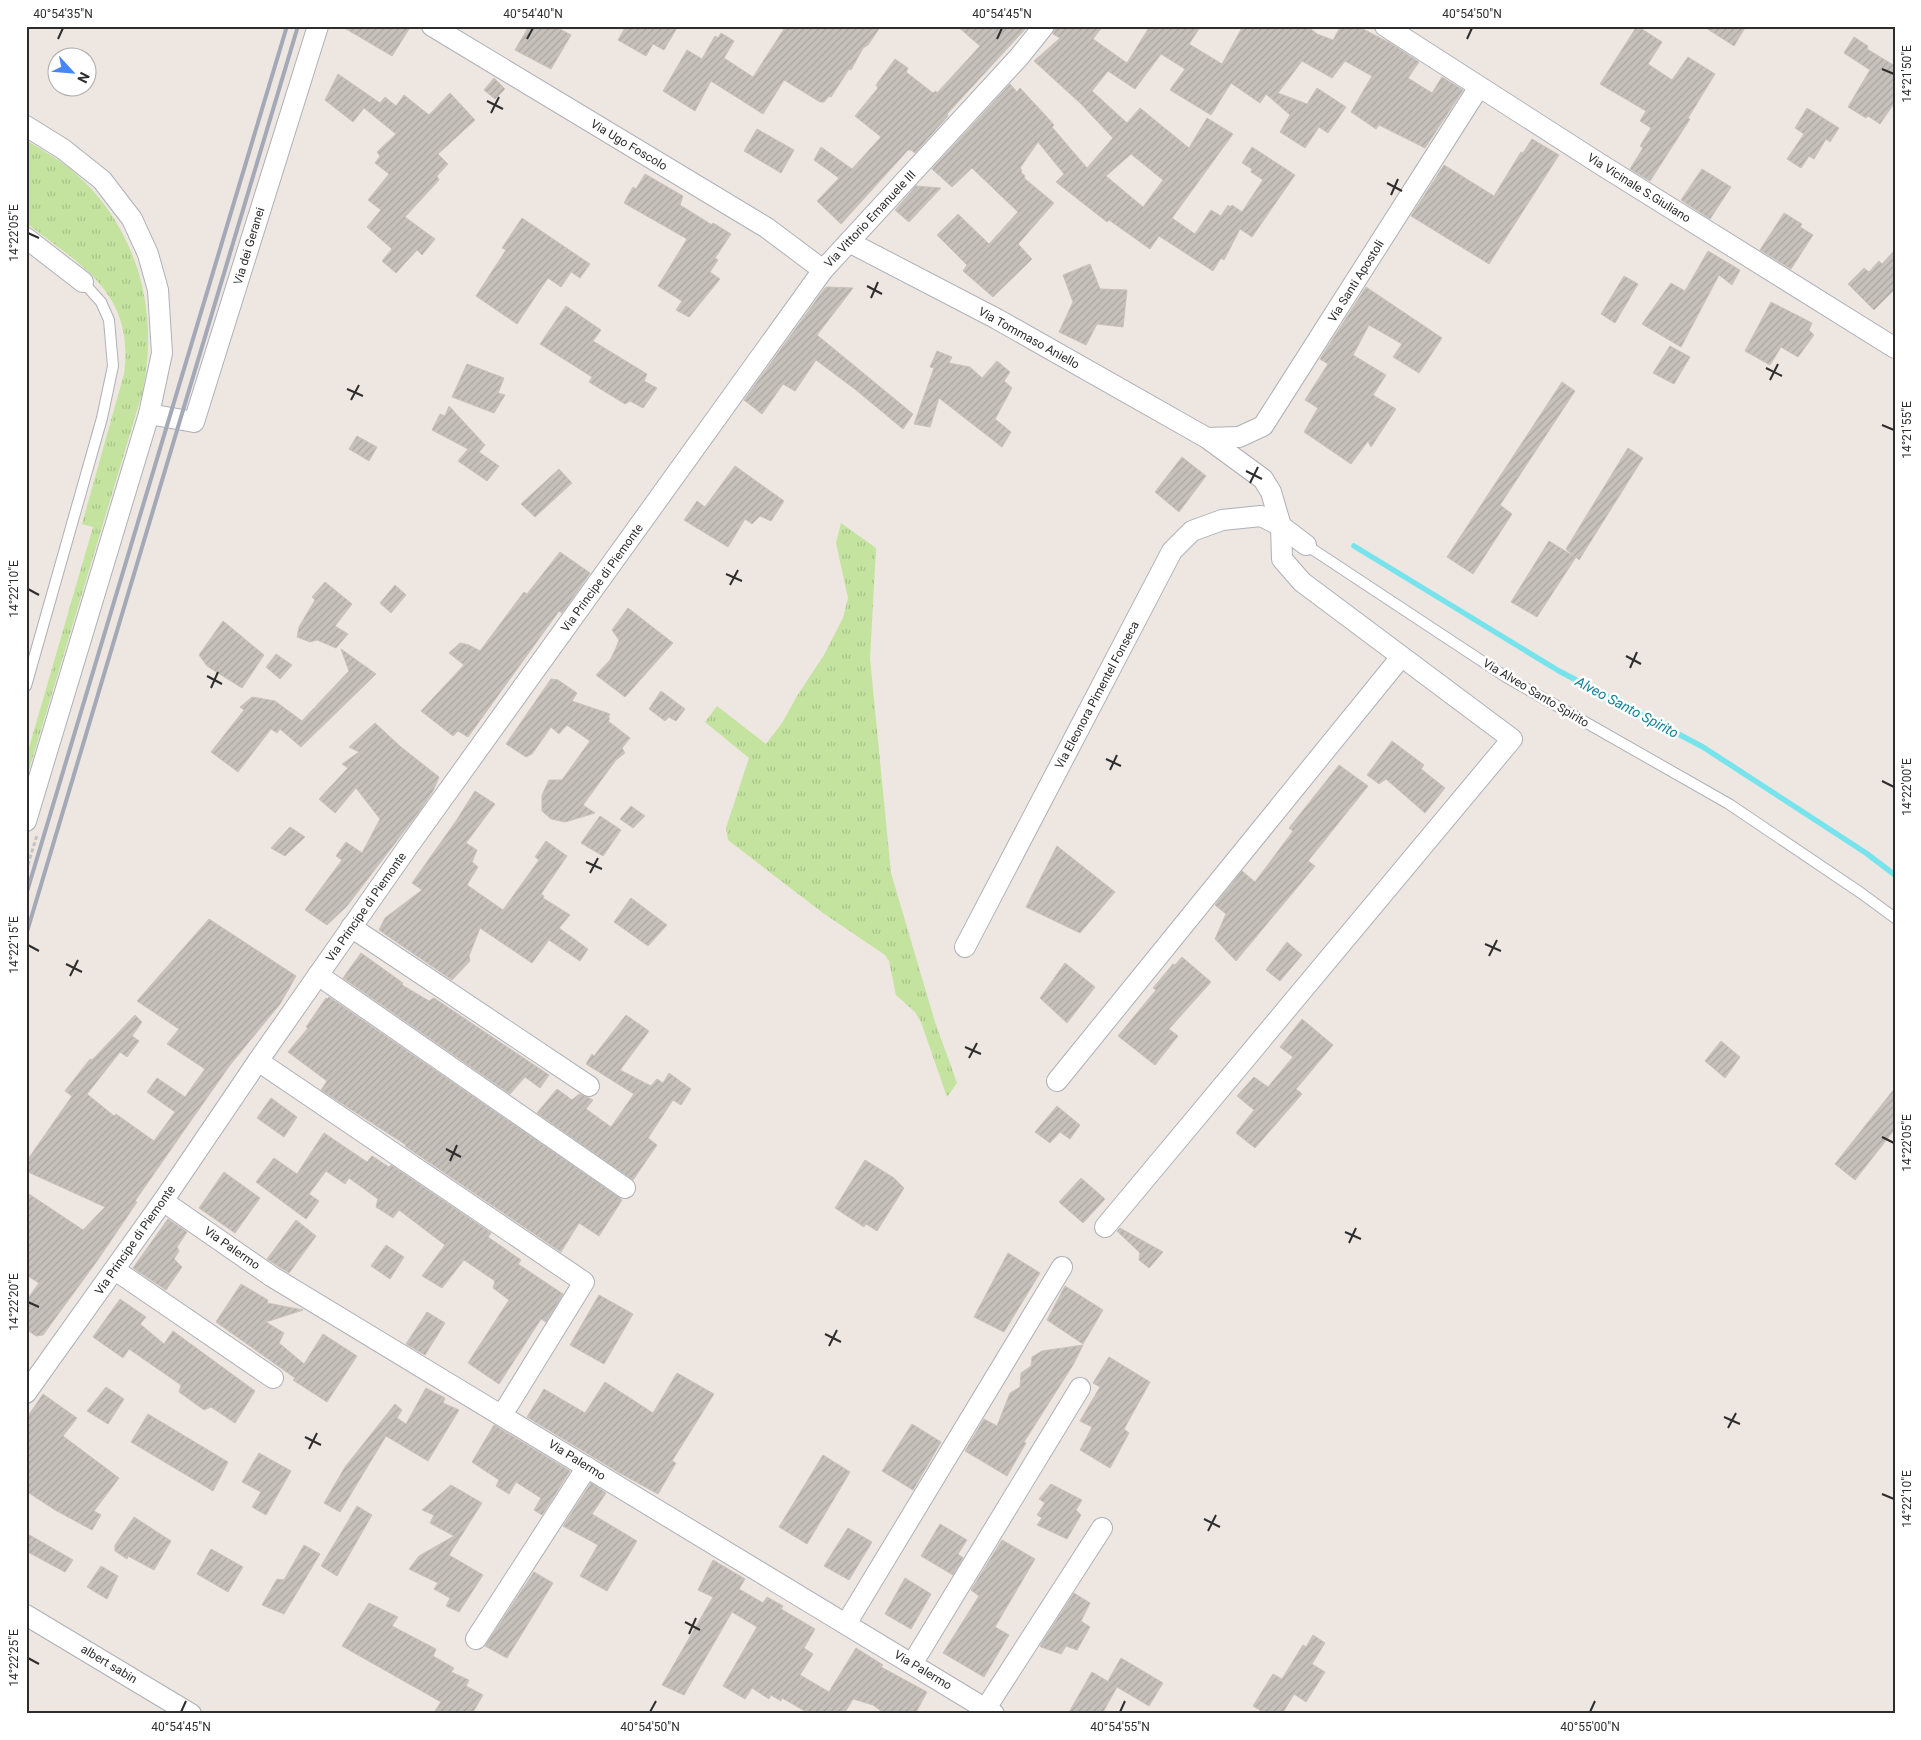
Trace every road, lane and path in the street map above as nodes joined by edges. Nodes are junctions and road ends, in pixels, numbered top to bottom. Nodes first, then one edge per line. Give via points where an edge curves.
1 (318, 26) edge
2 (432, 26) edge
3 (1044, 26) edge
4 (1385, 26) edge
5 (1479, 86) junction
6 (26, 126) edge
7 (26, 238) edge
8 (849, 242) junction
9 (823, 270) junction
10 (83, 282) joint
11 (1895, 348) edge
12 (149, 414) junction
13 (711, 425) joint
14 (1207, 438) junction
15 (1281, 526) junction
16 (1306, 546) joint
17 (1401, 657) junction
18 (26, 686) edge
19 (26, 821) edge
20 (1895, 918) edge
21 (351, 927) junction
22 (965, 947) dead end
23 (318, 975) junction
24 (258, 1060) junction
25 (1056, 1082) dead end
26 (589, 1086) dead end
27 (625, 1188) dead end
28 (163, 1201) junction
29 (1105, 1227) dead end
30 (1062, 1267) dead end
31 (115, 1270) junction
32 (273, 1378) dead end
33 (1080, 1388) dead end
34 (26, 1393) edge
35 (502, 1415) junction
36 (587, 1467) junction
37 (1102, 1528) dead end
38 (26, 1615) edge
39 (846, 1624) junction
40 (476, 1639) dead end
41 (912, 1664) junction
42 (990, 1711) edge
43 (191, 1714) edge

1 - 12 street, Via dei Geranei via 194,422
2 - 9 street, Via Ugo Foscolo via 767,228
3 - 8 street, Via Vittorio Emanuele III
4 - 5 street, Via Vicinale S.Giuliano
5 - 11 street, Via Vicinale S.Giuliano
5 - 14 street, Via Santi Apostoli via 1263,426 1239,437
6 - 12 street via 63,149 102,180 132,220 148,254 158,290 162,353
7 - 10 street
8 - 9 street, Via Vittorio Emanuele III
8 - 14 street, Via Tommaso Aniello via 997,319
9 - 13 street, Via Vittorio Emanuele III
10 - 18 lane via 101,302 109,320 113,366 102,418
12 - 19 street
13 - 21 street, Via Principe di Piemonte
14 - 15 street via 1263,479 1271,492
15 - 16 street, Via Alveo Santo Spirito
15 - 17 street via 1282,559 1302,582
15 - 22 street, Via Eleonora Pimentel Fonseca via 1261,516 1222,520 1192,531 1172,551
16 - 20 lane, Via Alveo Santo Spirito via 1506,677 1729,804
17 - 25 street
17 - 29 street via 1512,739
21 - 23 street, Via Principe di Piemonte
21 - 26 street
23 - 24 street, Via Principe di Piemonte
23 - 27 street
24 - 28 street, Via Principe di Piemonte
24 - 35 street via 584,1282
28 - 31 street, Via Principe di Piemonte
28 - 35 street, Via Palermo via 271,1276
30 - 39 street
31 - 32 street
31 - 34 street, Via Principe di Piemonte
33 - 41 street
35 - 36 street, Via Palermo
36 - 39 street, Via Palermo
36 - 40 street
37 - 42 street
38 - 43 street, albert sabin
39 - 41 street, Via Palermo
41 - 42 street, Via Palermo

